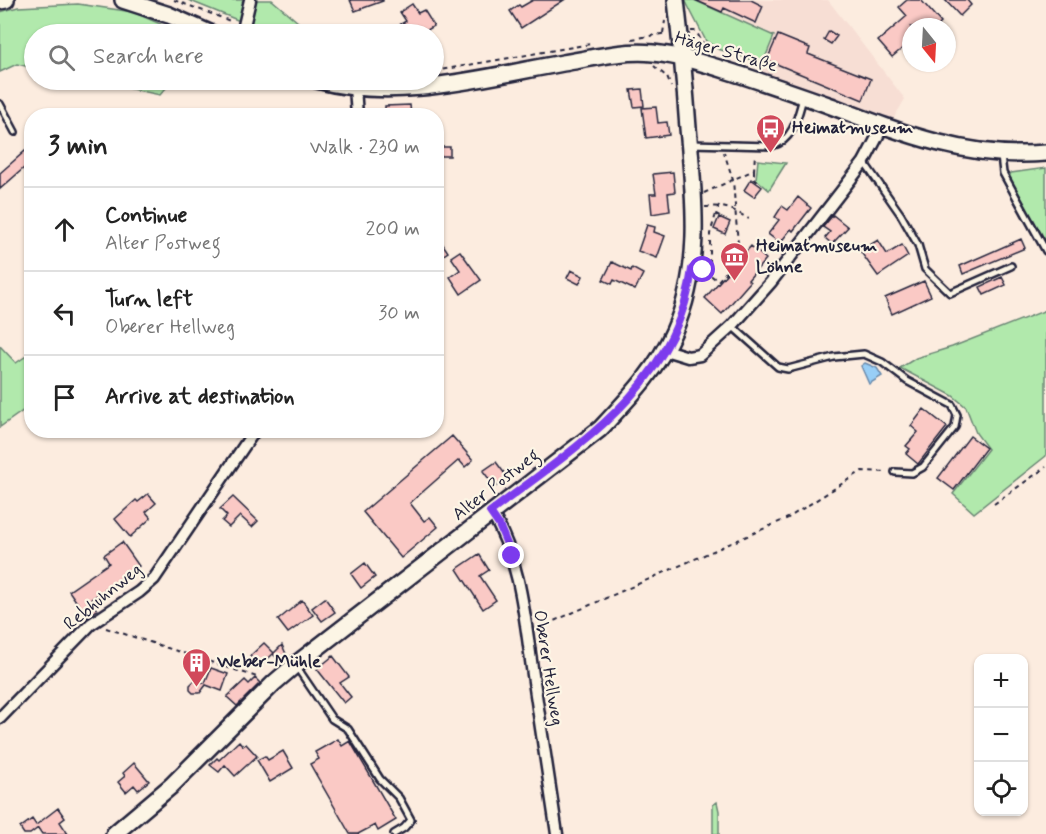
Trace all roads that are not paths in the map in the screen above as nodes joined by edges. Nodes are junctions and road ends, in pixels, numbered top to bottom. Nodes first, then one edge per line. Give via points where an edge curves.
1 (6, 0) edge
2 (123, 0) edge
3 (236, 0) edge
4 (676, 0) edge
5 (0, 1) edge
6 (249, 3) edge
7 (189, 24) edge
8 (244, 24) edge
9 (682, 58) junction
10 (444, 83) edge
11 (355, 90) edge
12 (804, 96) junction
13 (0, 104) edge
14 (356, 108) edge
15 (883, 126) junction
16 (15, 132) dead end
17 (690, 144) junction
18 (1046, 153) edge
19 (1001, 154) junction
20 (864, 162) junction
21 (1046, 251) edge
22 (1011, 266) dead end
23 (732, 326) junction
24 (665, 350) junction
25 (250, 438) edge
26 (895, 472) road end
27 (490, 512) junction
28 (296, 665) junction
29 (0, 718) edge
30 (114, 834) edge
31 (394, 834) edge
32 (557, 834) edge

1 - 5 street
2 - 7 street
3 - 6 street
4 - 9 street, Alter Postweg
6 - 8 street
9 - 10 street, Häger Straße via 640,52 592,57
9 - 12 street, Häger Straße
9 - 17 street, Alter Postweg
11 - 14 street
12 - 15 street, Häger Straße
12 - 17 lane via 797,119 781,144
13 - 16 lane
15 - 19 street, Häger Straße via 928,142
15 - 20 street
17 - 24 street, Alter Postweg via 696,239 683,308
18 - 19 street, Häger Straße
19 - 21 lane via 1003,173
20 - 22 lane via 918,245 925,269 950,293
20 - 23 street
23 - 24 street via 700,355 688,357
23 - 26 lane via 778,367 788,369 864,354 952,405 957,415 955,427 923,467 912,473
24 - 27 street, Alter Postweg via 644,382 600,429
25 - 29 street, Rebhuhnweg via 154,579 91,624
27 - 28 street, Alter Postweg
27 - 32 street, Oberer Hellweg via 512,556
28 - 30 street, Alter Postweg via 171,786
28 - 31 lane via 332,719 348,729 380,779 399,798 411,820

